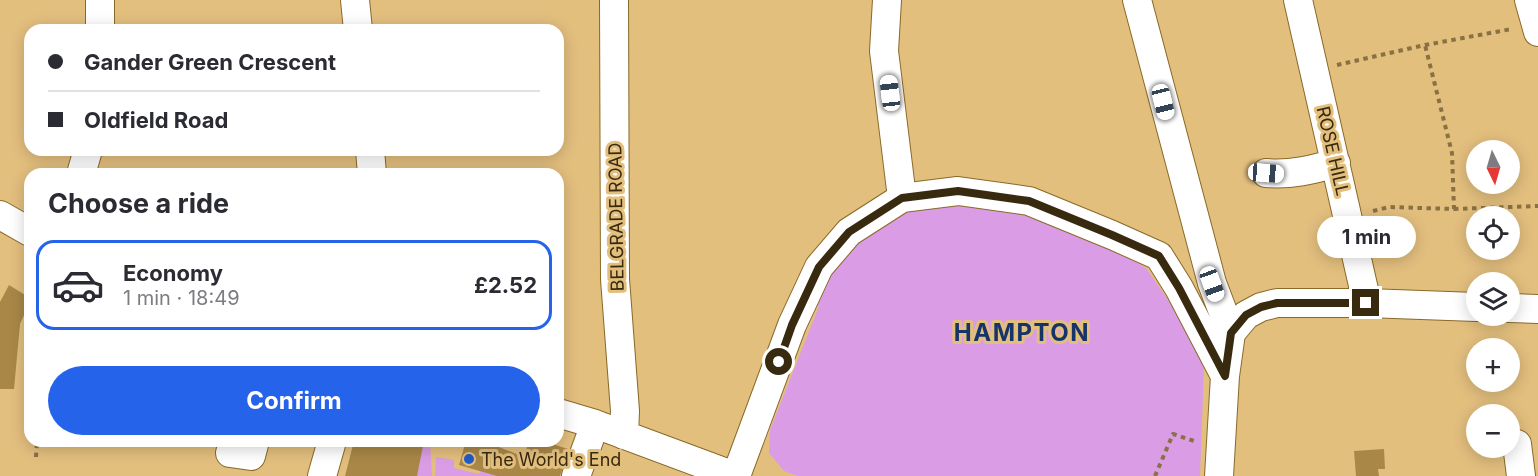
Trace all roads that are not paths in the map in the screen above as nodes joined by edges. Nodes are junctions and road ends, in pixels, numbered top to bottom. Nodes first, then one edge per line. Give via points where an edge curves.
1 (100, 0) edge
2 (355, 0) edge
3 (614, 0) edge
4 (887, 0) edge
5 (1137, 0) edge
6 (1298, 0) edge
7 (100, 24) edge
8 (357, 24) edge
9 (1336, 163) junction
10 (1266, 173) dead end
11 (902, 198) junction
12 (0, 215) edge
13 (24, 229) edge
14 (1366, 303) junction
15 (1466, 307) edge
16 (1520, 308) edge
17 (1538, 309) edge
18 (1231, 333) junction
19 (1225, 376) junction
20 (564, 415) edge
21 (595, 424) junction
22 (624, 435) junction
23 (1519, 458) edge
24 (1220, 462) edge
25 (576, 476) edge
26 (736, 476) edge
27 (1521, 476) edge

1 - 7 street
2 - 8 street
3 - 22 street, BELGRADE ROAD via 615,279
4 - 11 street via 884,51
5 - 18 street via 1212,284
6 - 9 street, ROSE HILL
9 - 10 street via 1307,171
9 - 14 street, ROSE HILL
11 - 19 street via 958,191 1029,201 1159,256
11 - 26 street via 849,232 819,267 792,325
12 - 13 street
14 - 15 street
14 - 18 street via 1277,303 1246,315
16 - 17 street
18 - 19 street
19 - 24 street
20 - 21 street
21 - 22 street
21 - 25 street
22 - 26 street
23 - 27 street

